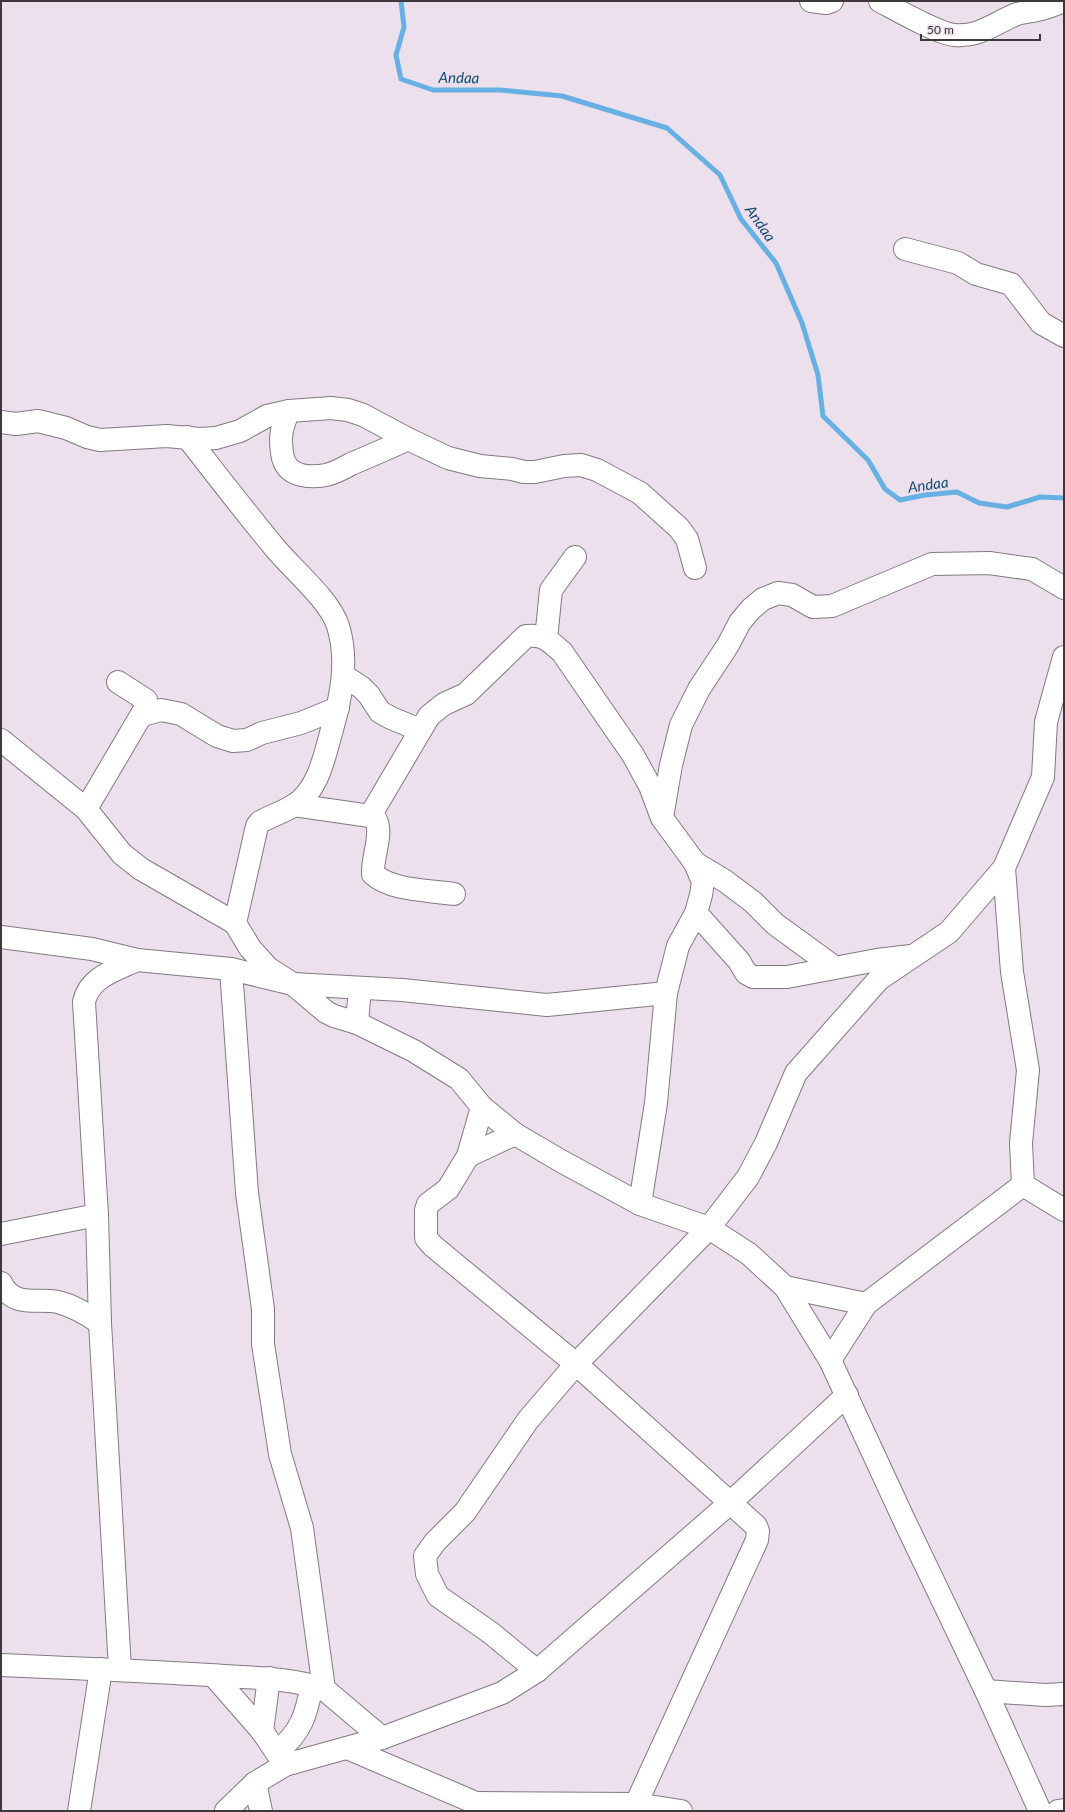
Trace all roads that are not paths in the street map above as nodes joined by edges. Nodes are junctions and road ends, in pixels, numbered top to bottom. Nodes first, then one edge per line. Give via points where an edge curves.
1 (811, 1) edge
2 (832, 1) edge
3 (880, 1) edge
4 (1064, 1) edge
5 (905, 249) dead end
6 (1064, 336) edge
7 (289, 411) junction
8 (1, 422) edge
9 (186, 437) junction
10 (408, 440) junction
11 (575, 557) dead end
12 (695, 568) dead end
13 (1064, 588) edge
14 (546, 639) junction
15 (1064, 657) edge
16 (344, 676) junction
17 (118, 682) dead end
18 (338, 708) junction
19 (142, 715) junction
20 (420, 730) junction
21 (1, 740) edge
22 (294, 805) junction
23 (86, 809) junction
24 (370, 816) junction
25 (662, 818) junction
26 (695, 863) junction
27 (1004, 868) junction
28 (454, 894) dead end
29 (696, 913) junction
30 (235, 923) junction
31 (1, 937) edge
32 (92, 949) junction
33 (914, 956) junction
34 (137, 960) junction
35 (834, 967) junction
36 (231, 969) junction
37 (99, 978) junction
38 (293, 984) junction
39 (360, 988) junction
40 (666, 993) junction
41 (357, 1023) junction
42 (482, 1107) junction
43 (515, 1134) junction
44 (468, 1156) junction
45 (1023, 1185) junction
46 (640, 1204) junction
47 (1064, 1210) edge
48 (97, 1215) junction
49 (709, 1228) junction
50 (1, 1234) edge
51 (1, 1283) edge
52 (785, 1287) junction
53 (866, 1304) junction
54 (100, 1323) junction
55 (830, 1360) junction
56 (576, 1364) junction
57 (847, 1395) junction
58 (730, 1503) junction
59 (1, 1665) edge
60 (111, 1669) junction
61 (537, 1671) junction
62 (214, 1676) junction
63 (269, 1678) junction
64 (318, 1687) junction
65 (986, 1691) junction
66 (1064, 1694) edge
67 (262, 1731) junction
68 (382, 1738) junction
69 (347, 1748) junction
70 (281, 1758) junction
71 (255, 1783) junction
72 (636, 1804) junction
73 (481, 1807) edge
74 (1064, 1810) edge
75 (79, 1811) edge
76 (226, 1811) edge
77 (261, 1811) edge
78 (681, 1811) edge
79 (1040, 1811) edge
80 (1058, 1811) edge

1 - 2 street
3 - 4 street via 940,30 953,35 965,35 980,33 1019,14
5 - 6 street via 958,263 976,274 1011,284 1041,323
7 - 9 street via 267,416 240,431 216,438
7 - 10 street via 331,408 348,410 363,415
7 - 10 street via 282,426 280,442 284,460 290,471 312,477 328,475
8 - 9 street via 38,422 66,428 100,440
9 - 16 street via 276,549 325,604 338,625
10 - 12 street via 448,458 497,468 535,472 564,466 581,466 598,470 640,493 679,528 687,539
11 - 14 street via 551,590
13 - 25 street via 1032,569 989,563 932,564 832,606 813,607 792,595 778,593 763,599 750,609 740,622 680,725 670,766
14 - 20 street via 538,635 526,636 466,694 444,704 429,716
14 - 25 street via 562,652 634,755 650,786
15 - 27 street via 1046,722 1042,777
16 - 18 street
16 - 20 street via 361,687 380,712
17 - 19 street via 146,700
18 - 19 street via 247,740 233,741 217,736 181,714 161,710
18 - 22 street via 321,770 308,792
19 - 23 street
20 - 24 street
21 - 23 street
22 - 24 street
22 - 30 street via 257,826
23 - 30 street via 122,854 141,869
24 - 28 street via 379,824 372,864 373,874 393,886
25 - 26 street
26 - 29 street via 703,882
26 - 35 street via 725,881 753,902 775,924
27 - 33 street via 949,932
27 - 45 street via 1012,972 1028,1070 1021,1144
29 - 35 street via 739,961 746,973 753,977 787,977
29 - 40 street via 678,946
30 - 38 street via 250,948 268,968
31 - 32 street
32 - 34 street
32 - 37 street
33 - 35 street
33 - 49 street via 879,979 796,1073 766,1143 748,1177
34 - 36 street
34 - 37 street
36 - 38 street
36 - 64 street via 247,1193 263,1309 263,1344 280,1454 302,1528
37 - 48 street via 86,993 84,1002
38 - 39 street
38 - 41 street via 326,1012
39 - 40 street via 547,1004
39 - 41 street
40 - 46 street via 656,1103
41 - 42 street via 414,1051 460,1079
42 - 43 street
42 - 44 street
43 - 44 street
43 - 46 street
44 - 56 street via 448,1189 428,1204 426,1238
45 - 47 street
45 - 53 street
46 - 49 street
48 - 50 street
48 - 54 street
49 - 52 street via 748,1254
49 - 56 street
51 - 54 street via 13,1298 58,1302 78,1309
52 - 53 street
52 - 55 street
53 - 55 street
54 - 60 street
55 - 57 street
56 - 58 street
56 - 61 street via 528,1420 465,1512 435,1542 425,1556 427,1574 438,1596 491,1633
57 - 58 street
57 - 65 street
58 - 61 street
58 - 72 street via 756,1526 757,1540
59 - 60 street
60 - 62 street
60 - 75 street
61 - 68 street via 502,1693
62 - 63 street
62 - 67 street
63 - 64 street
63 - 67 street
64 - 68 street
64 - 70 street via 299,1728
65 - 66 street
65 - 79 street
67 - 70 street
68 - 69 street
69 - 70 street
69 - 73 street
70 - 71 street
71 - 76 street
71 - 77 street
72 - 73 street
72 - 78 street
74 - 80 street

